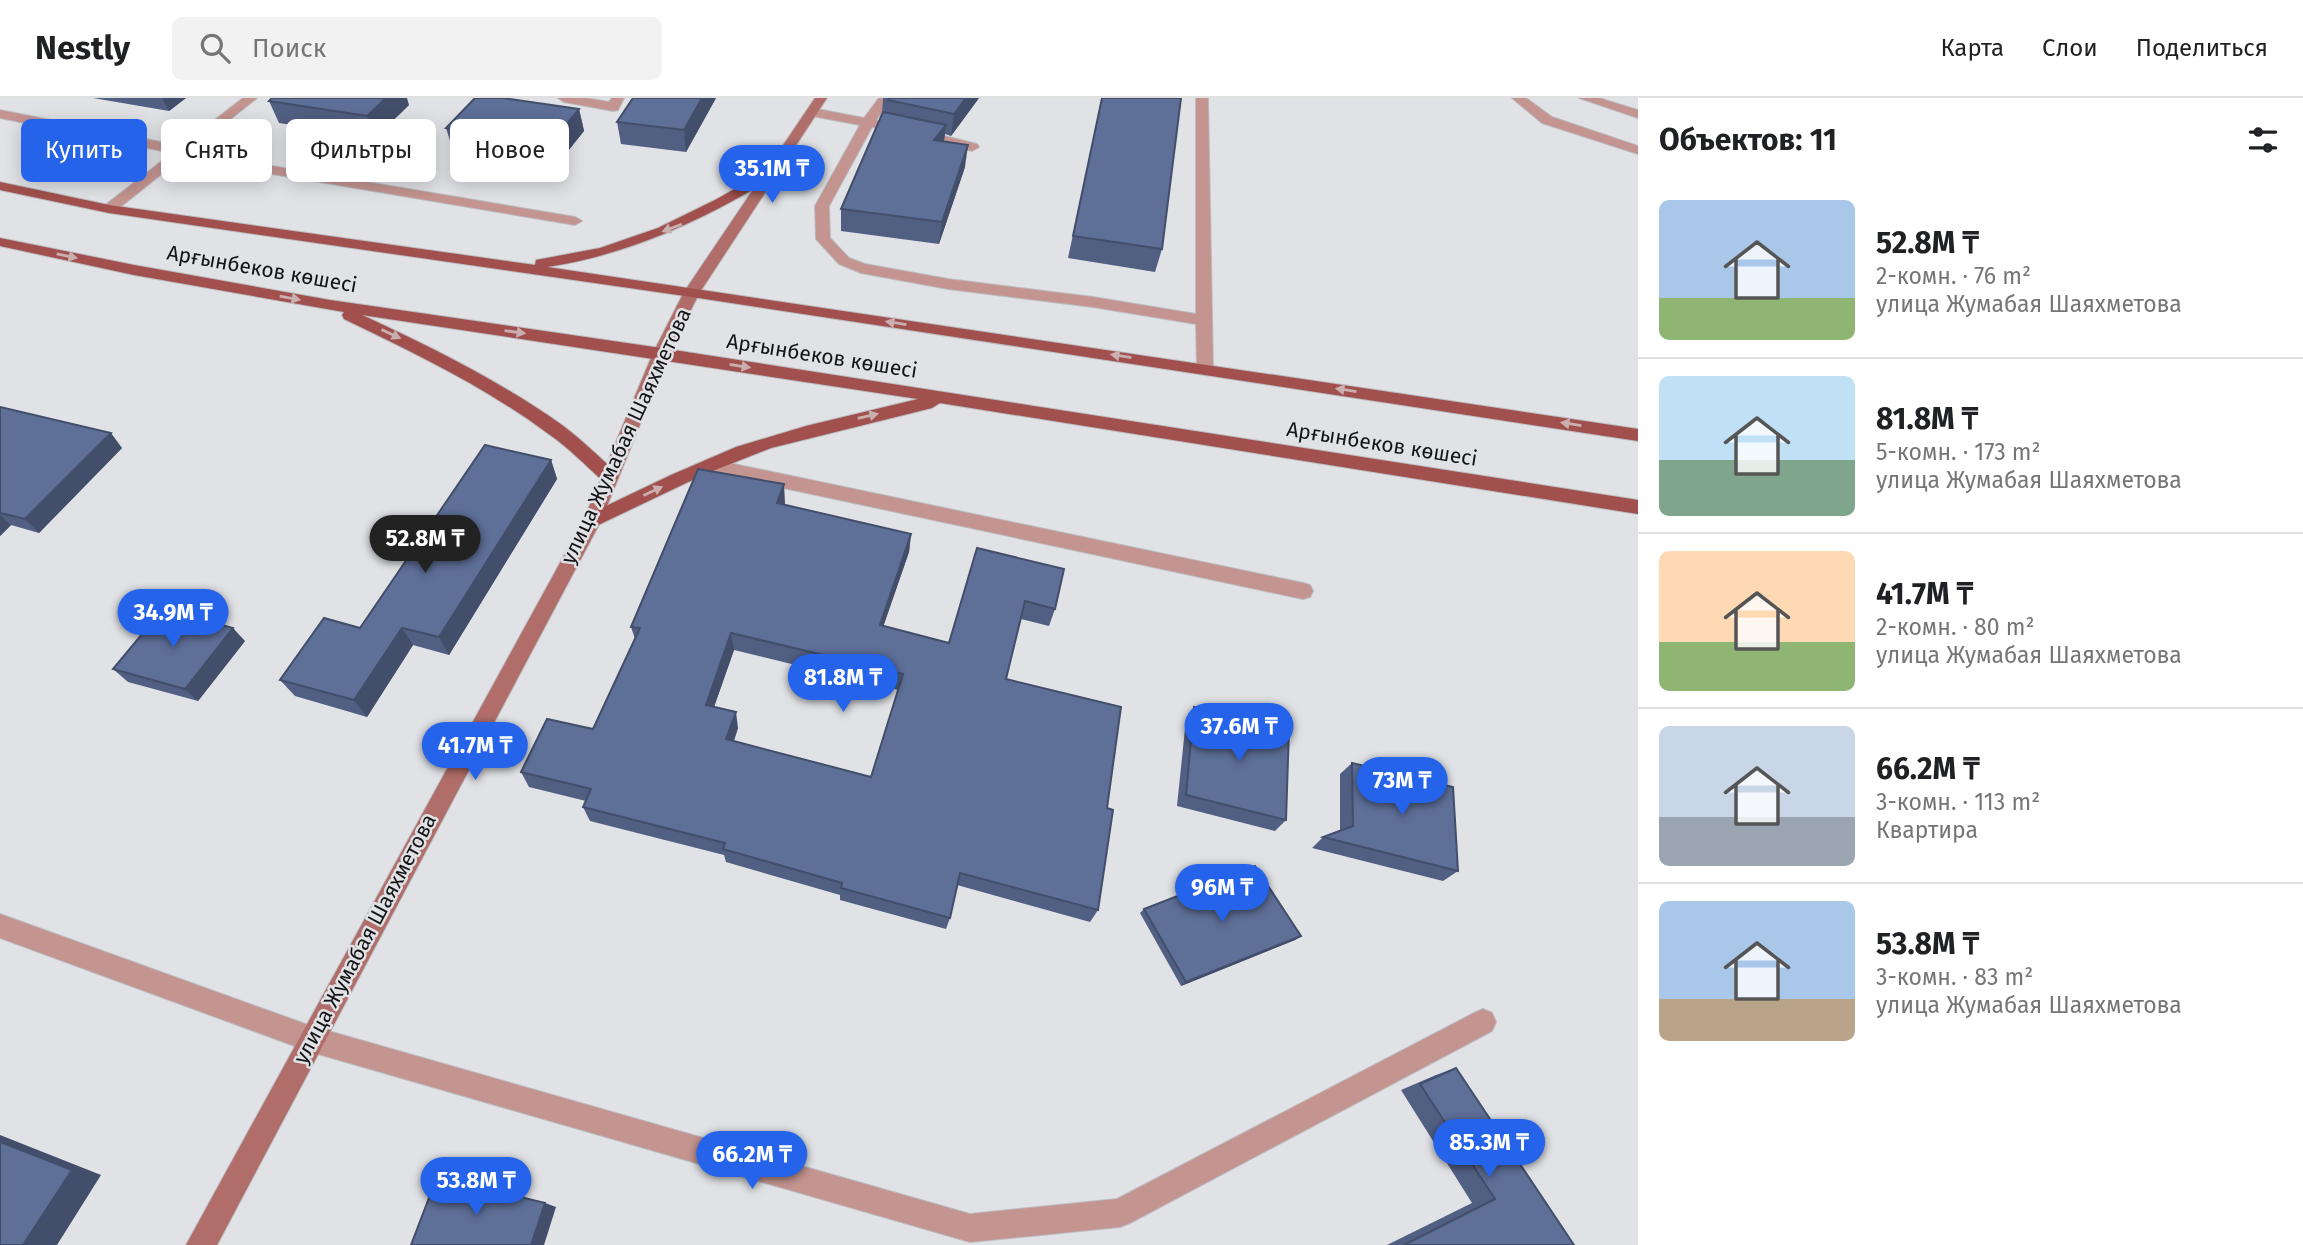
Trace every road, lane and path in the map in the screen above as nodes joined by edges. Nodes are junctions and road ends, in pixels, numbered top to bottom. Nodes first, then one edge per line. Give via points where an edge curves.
1 (251, 98) edge
2 (564, 98) edge
3 (618, 98) edge
4 (821, 98) edge
5 (886, 98) edge
6 (1202, 98) edge
7 (1518, 98) edge
8 (1585, 98) edge
9 (812, 112) junction
10 (0, 114) edge
11 (1638, 114) edge
12 (224, 119) edge
13 (868, 122) junction
14 (161, 147) edge
15 (972, 147) dead end
16 (1638, 150) edge
17 (161, 168) edge
18 (272, 170) edge
19 (774, 171) junction
20 (0, 186) edge
21 (109, 209) junction
22 (575, 221) dead end
23 (0, 242) edge
24 (504, 266) junction
25 (692, 292) junction
26 (330, 305) junction
27 (1204, 320) junction
28 (661, 354) junction
29 (1205, 369) junction
30 (944, 399) junction
31 (1638, 435) edge
32 (710, 466) junction
33 (609, 476) junction
34 (1638, 507) edge
35 (592, 521) junction
36 (1303, 590) dead end
37 (0, 926) edge
38 (1483, 1022) dead end
39 (311, 1039) junction
40 (201, 1245) edge

1 - 12 street
2 - 3 street via 613,107
4 - 9 street, улица Жумабая Шаяхметова
5 - 13 street
6 - 27 street
7 - 16 street via 1547,120
8 - 11 street
9 - 13 street
9 - 19 street, улица Жумабая Шаяхметова
10 - 14 street
13 - 15 street
13 - 27 street via 822,206 823,239 844,261 948,284
17 - 21 street
18 - 22 street
19 -> 24 main road via 727,202 632,243 573,260
19 - 25 street, улица Жумабая Шаяхметова
20 - 21 main road, Арғынбеков көшесі
21 - 24 main road, Арғынбеков көшесі
23 -> 26 main road, Арғынбеков көшесі
24 - 25 main road, Арғынбеков көшесі
25 - 28 street, улица Жумабая Шаяхметова
29 -> 25 main road, Арғынбеков көшесі
26 -> 28 main road, Арғынбеков көшесі
26 -> 33 main road via 497,391 557,431
27 - 29 street
28 -> 30 main road, Арғынбеков көшесі
28 - 33 street, улица Жумабая Шаяхметова
31 -> 29 main road, Арғынбеков көшесі
32 -> 30 main road via 824,426
30 - 34 main road, Арғынбеков көшесі
35 -> 32 main road
32 - 36 street
33 - 35 street, улица Жумабая Шаяхметова
35 - 39 street, улица Жумабая Шаяхметова
37 - 39 street
38 - 39 street via 1120,1213 970,1228
39 - 40 street, улица Жумабая Шаяхметова

